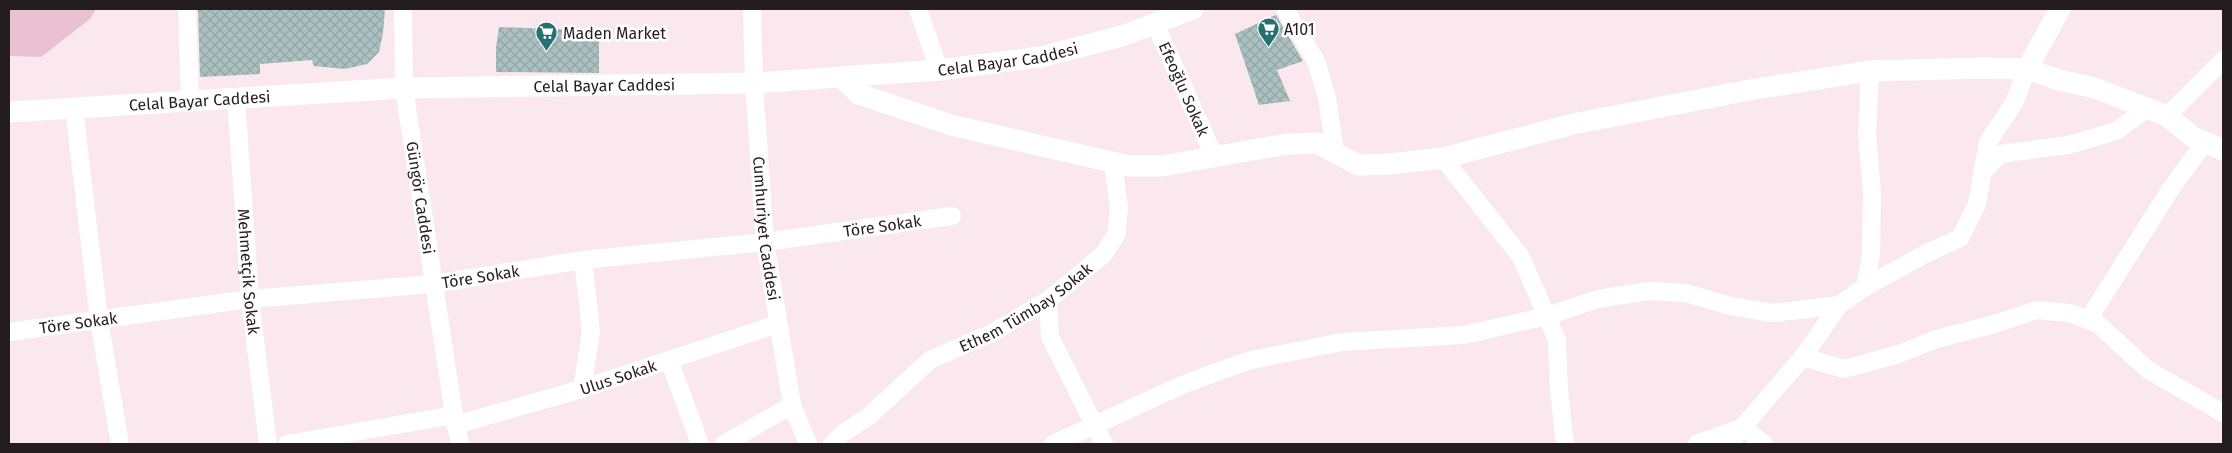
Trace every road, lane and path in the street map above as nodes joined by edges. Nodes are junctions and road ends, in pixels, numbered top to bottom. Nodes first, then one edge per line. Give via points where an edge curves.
1 (187, 9) edge
2 (403, 9) edge
3 (752, 9) edge
4 (918, 9) edge
5 (1192, 9) edge
6 (1285, 9) edge
7 (2060, 9) edge
8 (1155, 23) junction
9 (2223, 60) edge
10 (2027, 69) junction
11 (939, 70) junction
12 (1870, 71) junction
13 (841, 77) junction
14 (754, 83) junction
15 (404, 88) junction
16 (236, 98) junction
17 (190, 101) junction
18 (74, 108) junction
19 (2158, 111) junction
20 (9, 112) edge
21 (2214, 146) edge
22 (1335, 151) junction
23 (1214, 156) junction
24 (1443, 158) junction
25 (1113, 163) junction
26 (1982, 173) junction
27 (952, 216) dead end
28 (766, 242) junction
29 (583, 260) junction
30 (434, 284) junction
31 (1865, 287) junction
32 (250, 299) junction
33 (1048, 300) junction
34 (1839, 305) junction
35 (1546, 316) junction
36 (99, 320) junction
37 (2088, 320) junction
38 (778, 324) junction
39 (9, 332) edge
40 (1803, 357) junction
41 (669, 360) junction
42 (582, 389) junction
43 (792, 404) junction
44 (2223, 413) edge
45 (454, 420) junction
46 (1095, 425) junction
47 (1743, 427) junction
48 (120, 444) edge
49 (268, 444) edge
50 (286, 444) edge
51 (460, 444) edge
52 (700, 444) edge
53 (724, 444) edge
54 (808, 444) edge
55 (832, 444) edge
56 (1053, 444) edge
57 (1104, 444) edge
58 (1565, 444) edge
59 (1697, 444) edge
60 (1728, 444) edge
61 (1764, 444) edge

1 - 17 street
2 - 15 street, Güngör Caddesi
3 - 14 street, Cumhuriyet Caddesi
4 - 11 street
5 - 8 street, Celal Bayar Caddesi
6 - 22 street via 1316,61 1327,98
7 - 10 street
8 - 11 street, Celal Bayar Caddesi via 1122,36 1041,57
8 - 23 street, Efeoğlu Sokak
9 - 19 street
10 - 12 street
10 - 19 street via 2095,88
10 - 26 street via 2014,103 1988,142
11 - 13 street, Celal Bayar Caddesi
12 - 24 street via 1755,88 1583,122
12 - 31 street via 1867,135 1872,192 1871,254
13 - 14 street, Celal Bayar Caddesi
13 - 25 street via 859,94 951,126
14 - 15 street, Celal Bayar Caddesi
14 - 28 street, Cumhuriyet Caddesi
15 - 16 street, Celal Bayar Caddesi
15 - 30 street, Güngör Caddesi
16 - 17 street, Celal Bayar Caddesi
16 - 32 street, Mehmetçik Sokak
17 - 18 street, Celal Bayar Caddesi
18 - 20 street, Celal Bayar Caddesi
18 - 36 street
19 - 21 street via 2193,137
19 - 26 street via 2116,131 2068,145 2000,154
21 - 37 street via 2170,190
22 - 23 street via 1317,144 1287,144
22 - 24 street via 1358,164
23 - 25 street via 1162,166
24 - 35 street via 1522,257
25 - 33 street, Ethem Tümbay Sokak via 1119,208 1116,235 1103,254
26 - 31 street via 1977,204 1960,238
27 - 28 street, Töre Sokak
28 - 29 street, Töre Sokak
28 - 38 street, Cumhuriyet Caddesi
29 - 30 street, Töre Sokak
29 - 42 street via 591,331
30 - 32 street, Töre Sokak
30 - 45 street, Güngör Caddesi
31 - 34 street
32 - 36 street, Töre Sokak
32 - 49 street, Mehmetçik Sokak
33 - 46 street via 1050,337
33 - 55 street, Ethem Tümbay Sokak via 992,333 930,360 869,416
34 - 35 street via 1773,314 1686,293 1648,291 1598,299
34 - 40 street
35 - 46 street via 1464,335 1342,342 1248,361 1182,385
35 - 58 street via 1557,340 1558,390
36 - 39 street, Töre Sokak
36 - 48 street
37 - 40 street via 2070,313 2037,310 1936,338 1899,354 1844,369
37 - 44 street via 2098,324 2148,370
38 - 41 street, Ulus Sokak
38 - 43 street, Cumhuriyet Caddesi
40 - 47 street
41 - 42 street, Ulus Sokak
41 - 52 street
42 - 45 street, Ulus Sokak
43 - 53 street
43 - 54 street, Cumhuriyet Caddesi
45 - 50 street, Ulus Sokak
45 - 51 street, Güngör Caddesi
46 - 56 street
46 - 57 street
47 - 59 street
47 - 60 street
47 - 61 street

